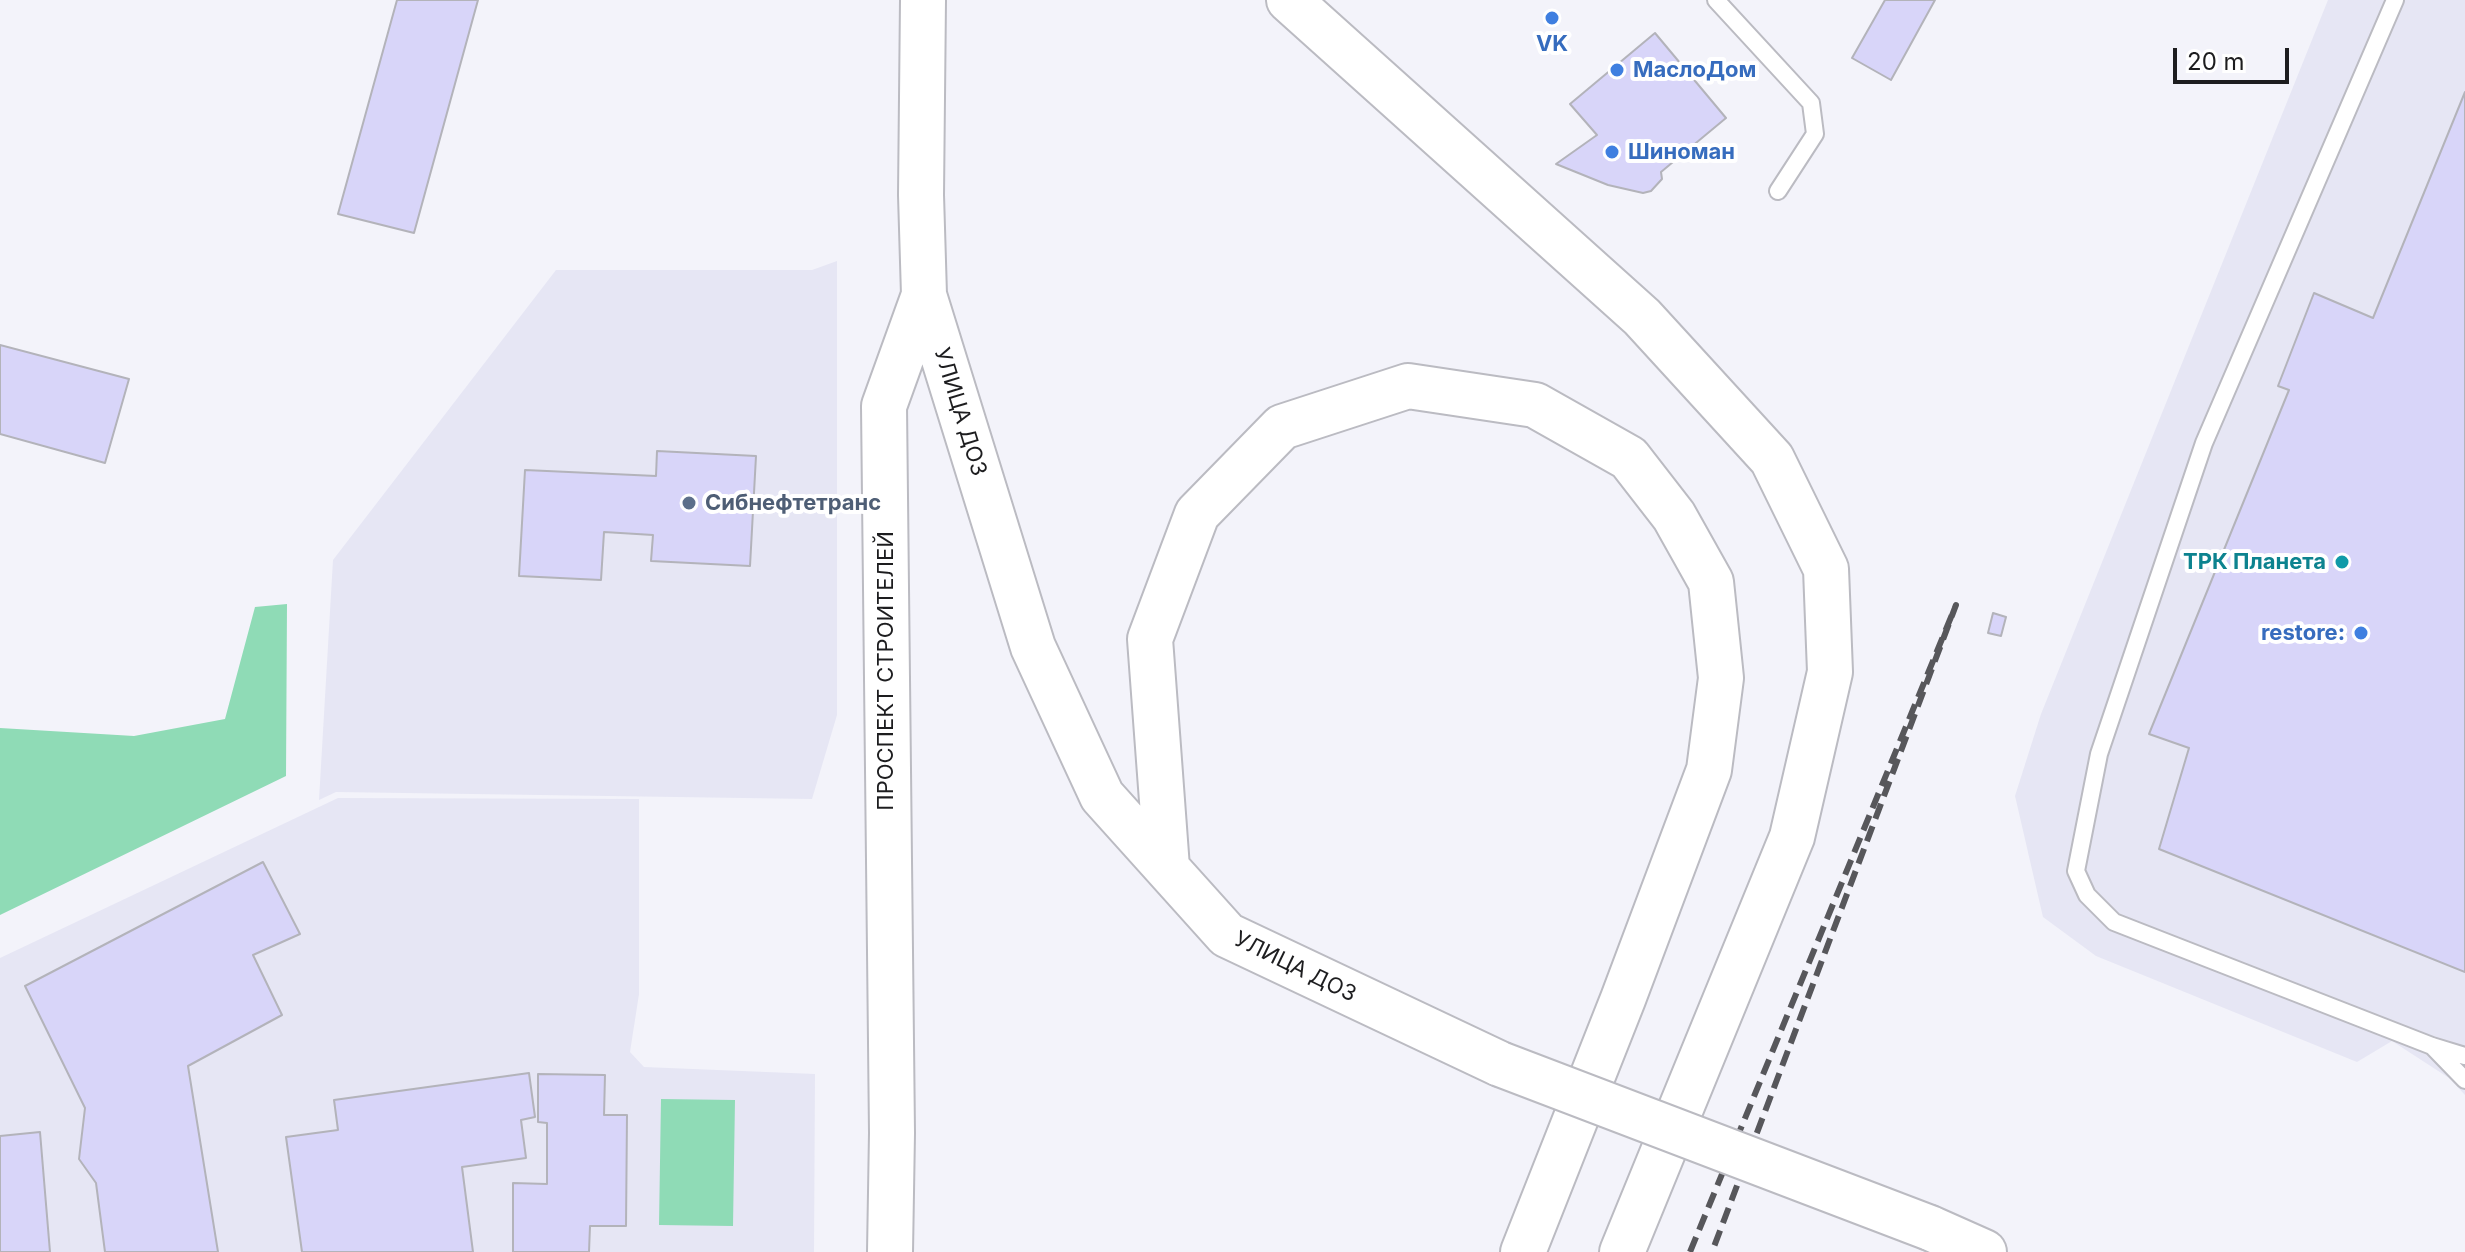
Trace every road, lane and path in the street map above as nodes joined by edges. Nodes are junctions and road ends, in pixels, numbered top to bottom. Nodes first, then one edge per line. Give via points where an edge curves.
1 (923, 0) edge
2 (1289, 0) edge
3 (2395, 0) edge
4 (1717, 1) edge
5 (1778, 191) dead end
6 (924, 295) junction
7 (1167, 868) junction
8 (2432, 1046) junction
9 (2465, 1056) edge
10 (2465, 1080) edge
11 (890, 1252) edge
12 (1523, 1252) edge
13 (1622, 1252) edge
14 (1984, 1252) edge

1 - 6 main road, ПРОСПЕКТ СТРОИТЕЛЕЙ
2 - 13 main road via 1642,317 1772,459 1826,569 1830,672 1792,837
3 - 8 lane via 2204,443 2099,754 2076,871 2087,895 2114,922
4 - 5 lane via 1811,103 1815,134
6 - 7 main road, УЛИЦА ДОЗ via 1033,647 1102,796
6 - 11 main road, ПРОСПЕКТ СТРОИТЕЛЕЙ via 884,406
7 - 12 main road via 1150,639 1197,514 1282,427 1408,386 1535,405 1629,458 1674,516 1711,582 1721,678 1711,755 1623,999
7 - 14 main road, УЛИЦА ДОЗ, bridge via 1227,935 1500,1064
8 - 9 lane
8 - 10 lane

